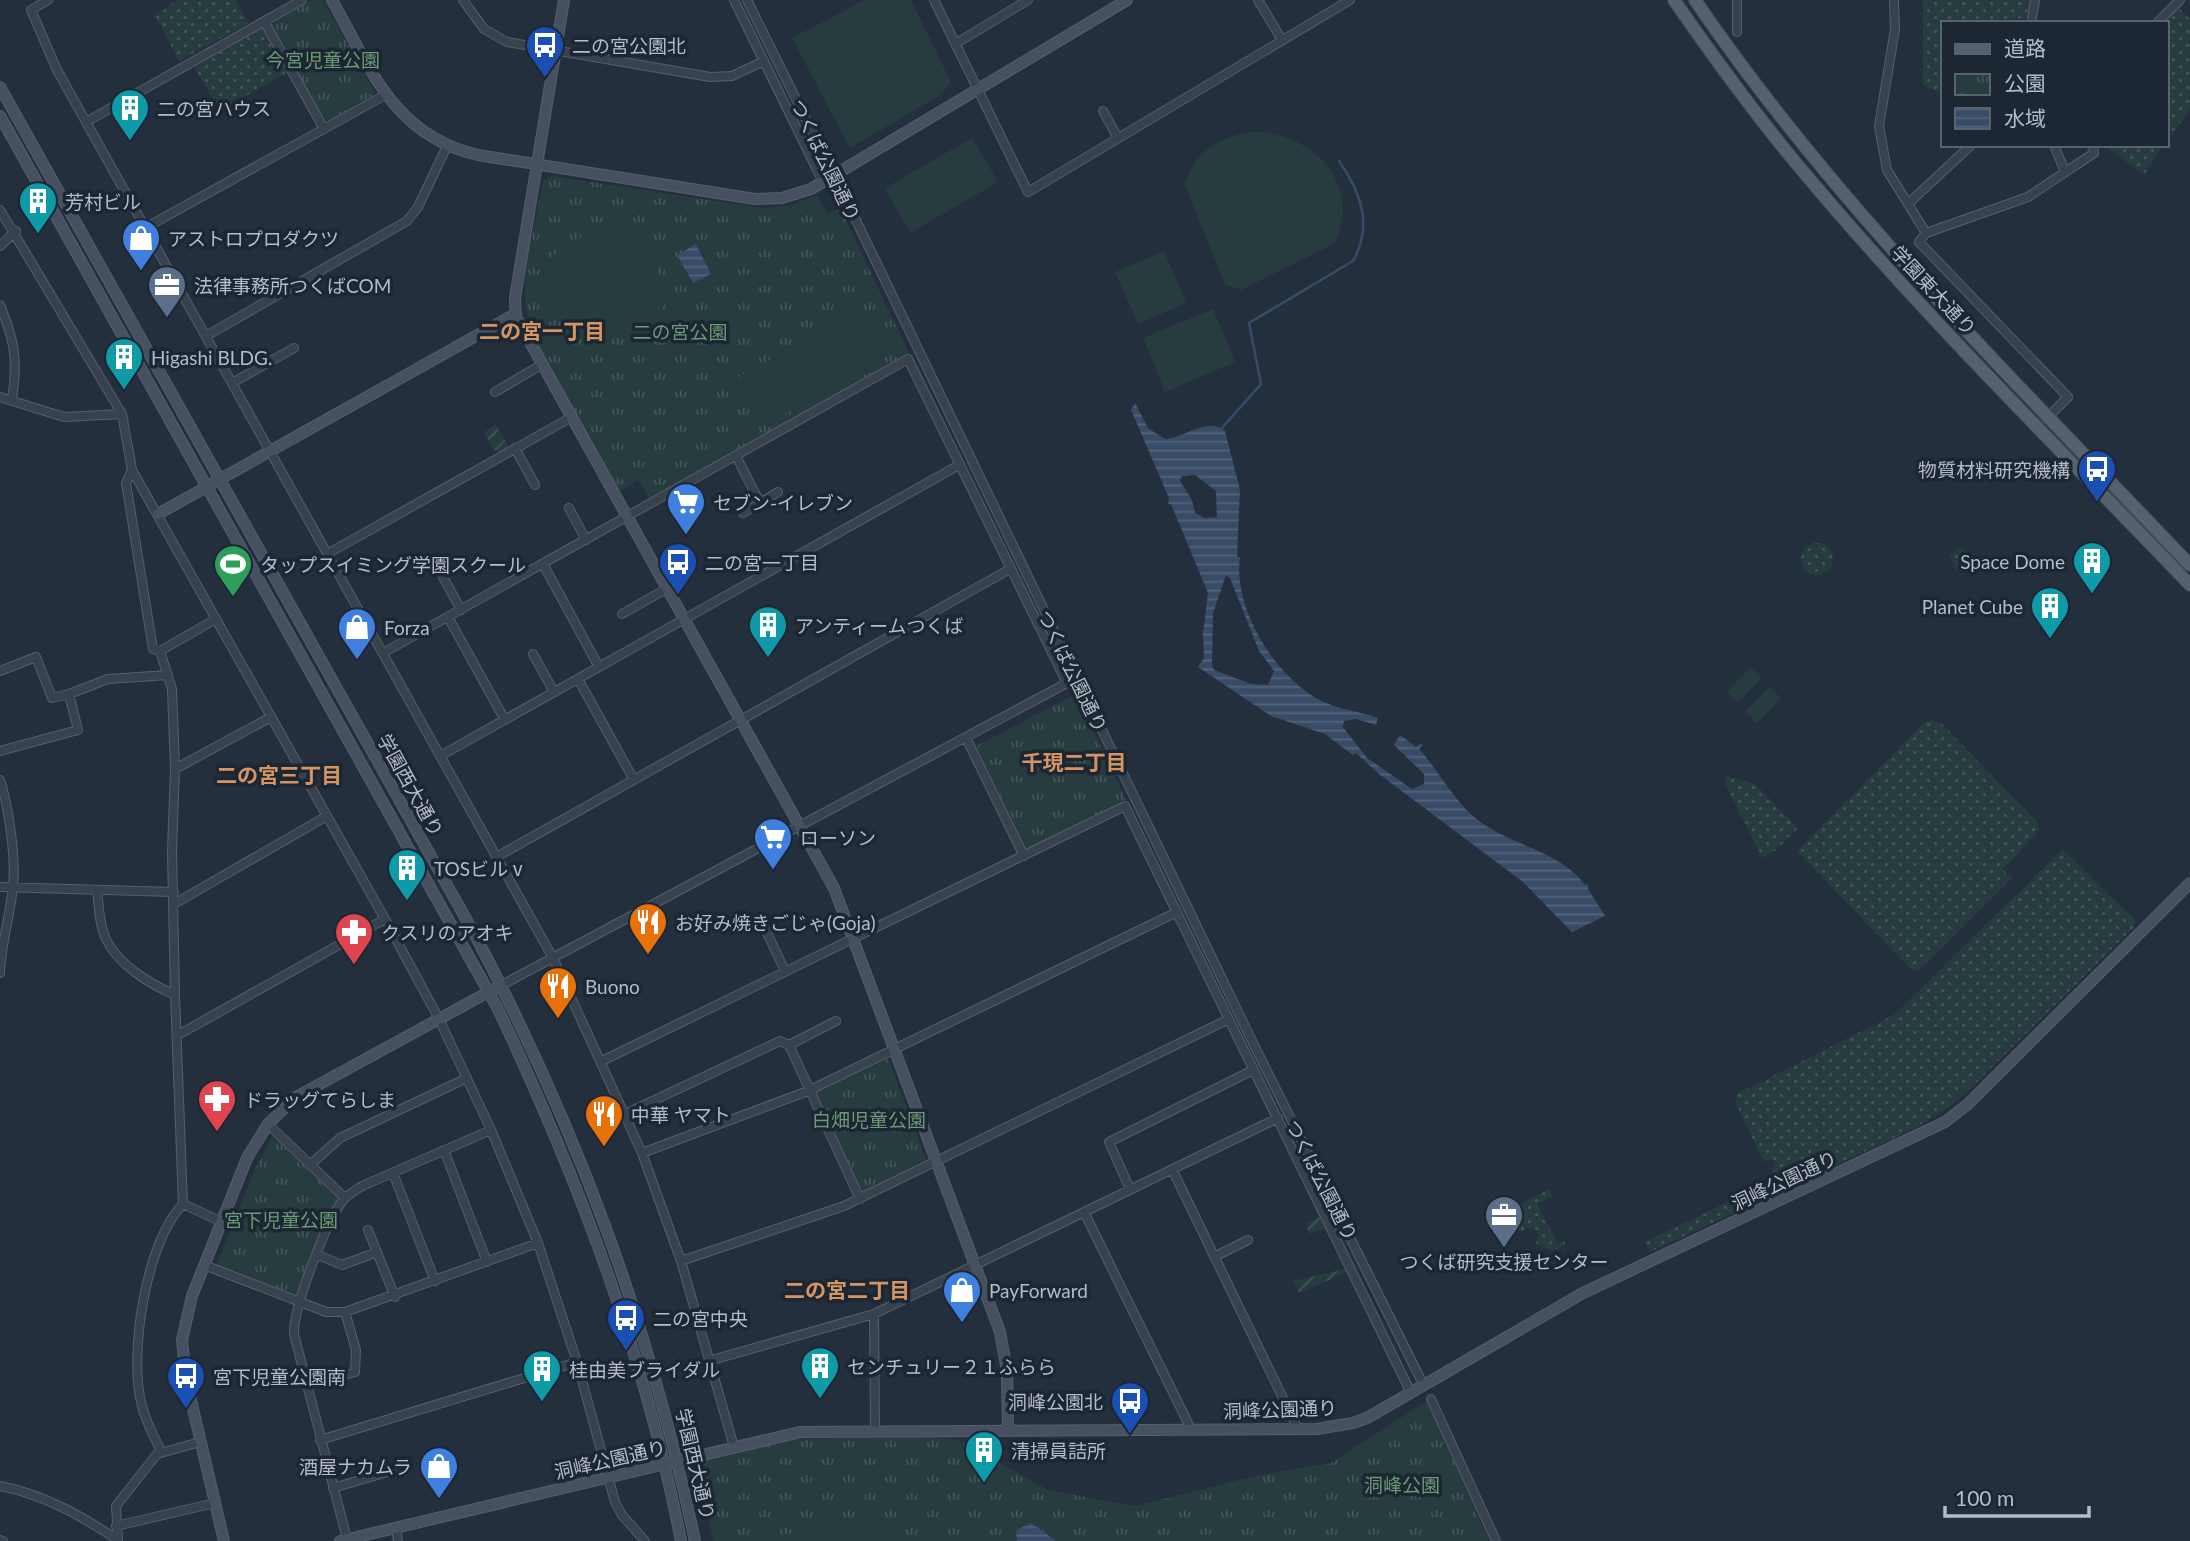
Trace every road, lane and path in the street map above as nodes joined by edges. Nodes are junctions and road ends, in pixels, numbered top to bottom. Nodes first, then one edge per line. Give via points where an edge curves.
1 (48, 0) edge
2 (302, 0) edge
3 (332, 0) edge
4 (463, 0) edge
5 (564, 0) edge
6 (734, 0) edge
7 (747, 0) edge
8 (934, 0) edge
9 (1028, 0) edge
10 (1127, 0) edge
11 (1258, 0) edge
12 (1350, 0) edge
13 (1674, 0) edge
14 (1737, 0) edge
15 (1894, 0) edge
16 (2035, 0) edge
17 (2180, 0) edge
18 (1700, 2) edge
19 (264, 21) junction
20 (2031, 21) edge
21 (2159, 21) edge
22 (1737, 32) dead end
23 (1282, 40) junction
24 (955, 44) junction
25 (556, 52) junction
26 (764, 61) junction
27 (0, 87) edge
28 (978, 89) junction
29 (385, 95) junction
30 (1103, 111) dead end
31 (0, 116) edge
32 (86, 122) junction
33 (324, 129) junction
34 (1118, 138) junction
35 (447, 146) junction
36 (1969, 147) edge
37 (2055, 147) edge
38 (2093, 147) edge
39 (537, 165) junction
40 (2066, 172) junction
41 (823, 182) junction
42 (1909, 203) junction
43 (0, 210) edge
44 (4, 219) edge
45 (145, 228) junction
46 (16, 231) junction
47 (1926, 233) junction
48 (0, 246) edge
49 (0, 305) edge
50 (515, 314) junction
51 (205, 336) junction
52 (294, 348) dead end
53 (541, 365) junction
54 (232, 383) junction
55 (495, 392) dead end
56 (0, 397) edge
57 (12, 400) junction
58 (122, 414) junction
59 (2049, 416) junction
60 (570, 418) junction
61 (2037, 428) junction
62 (515, 449) junction
63 (271, 452) junction
64 (736, 456) junction
65 (959, 465) junction
66 (132, 470) junction
67 (221, 480) junction
68 (535, 485) dead end
69 (208, 487) junction
70 (778, 492) dead end
71 (760, 503) junction
72 (569, 508) dead end
73 (743, 513) dead end
74 (158, 514) junction
75 (626, 518) junction
76 (586, 540) junction
77 (327, 554) junction
78 (543, 564) junction
79 (2190, 565) edge
80 (1010, 569) junction
81 (443, 578) dead end
82 (2190, 585) edge
83 (666, 589) junction
84 (461, 610) junction
85 (622, 614) dead end
86 (448, 617) junction
87 (216, 619) junction
88 (683, 620) junction
89 (160, 652) junction
90 (383, 653) junction
91 (533, 654) dead end
92 (599, 667) junction
93 (0, 671) edge
94 (168, 674) junction
95 (578, 679) junction
96 (554, 692) junction
97 (69, 694) junction
98 (271, 717) junction
99 (505, 720) junction
100 (740, 720) junction
101 (966, 738) junction
102 (0, 751) edge
103 (442, 755) junction
104 (175, 769) junction
105 (0, 780) edge
106 (634, 780) junction
107 (327, 816) junction
108 (800, 827) junction
109 (498, 856) junction
110 (1024, 856) junction
111 (2190, 883) edge
112 (13, 886) junction
113 (0, 887) edge
114 (97, 890) junction
115 (174, 892) junction
116 (174, 904) junction
117 (1177, 912) junction
118 (385, 919) junction
119 (763, 924) dead end
120 (854, 937) junction
121 (553, 958) junction
122 (785, 971) junction
123 (0, 973) edge
124 (502, 985) junction
125 (490, 992) junction
126 (175, 995) junction
127 (439, 1019) junction
128 (1227, 1020) junction
129 (836, 1021) dead end
130 (178, 1035) junction
131 (789, 1045) junction
132 (896, 1049) junction
133 (601, 1061) junction
134 (1253, 1070) junction
135 (467, 1078) junction
136 (808, 1091) junction
137 (625, 1114) junction
138 (1278, 1118) junction
139 (268, 1124) junction
140 (491, 1130) junction
141 (444, 1150) junction
142 (642, 1153) junction
143 (938, 1162) junction
144 (310, 1165) junction
145 (1172, 1169) junction
146 (393, 1173) junction
147 (1130, 1189) junction
148 (345, 1198) junction
149 (860, 1199) junction
150 (183, 1204) junction
151 (1084, 1212) junction
152 (222, 1222) junction
153 (368, 1230) dead end
154 (1248, 1240) dead end
155 (538, 1243) junction
156 (377, 1252) junction
157 (318, 1255) junction
158 (1214, 1257) junction
159 (681, 1261) junction
160 (487, 1262) junction
161 (204, 1265) junction
162 (977, 1265) junction
163 (435, 1281) junction
164 (395, 1297) junction
165 (299, 1303) junction
166 (345, 1312) junction
167 (874, 1314) junction
168 (712, 1360) junction
169 (577, 1362) junction
170 (1420, 1378) dead end
171 (307, 1385) junction
172 (1411, 1393) junction
173 (1431, 1399) dead end
174 (1191, 1429) junction
175 (1298, 1429) junction
176 (1007, 1430) junction
177 (876, 1431) junction
178 (320, 1440) junction
179 (201, 1443) junction
180 (734, 1447) junction
181 (161, 1451) junction
182 (678, 1460) junction
183 (665, 1464) junction
184 (401, 1468) dead end
185 (608, 1477) junction
186 (0, 1486) edge
187 (333, 1488) junction
188 (215, 1503) junction
189 (116, 1526) junction
190 (397, 1528) junction
191 (118, 1540) edge
192 (344, 1540) edge
193 (224, 1541) edge
194 (398, 1541) edge
195 (645, 1541) edge
196 (681, 1541) edge
197 (695, 1541) edge
198 (1496, 1541) edge

1 - 32 street via 31,10
2 - 19 street
3 - 29 street
4 - 25 street via 490,34 516,45
5 - 25 street
6 - 26 street
7 - 170 street, つくば公園通り, bridge
8 - 24 street
9 - 24 street
10 - 28 street
11 - 23 street
12 - 23 street
13 - 61 main road, 学園東大通り via 1810,180
14 - 22 street
15 - 42 street via 1895,29 1879,126 1887,170
16 - 20 street
17 - 21 street
18 - 59 main road, 学園東大通り via 1782,117 1868,221
19 - 32 street
19 - 33 street
23 - 34 street
24 - 28 street
25 - 26 street via 710,77 732,76
25 - 39 street
26 - 41 street
27 - 67 street, 学園西大通り
28 - 34 street via 1028,192
28 - 41 street
29 - 33 street
29 - 35 street via 410,122
30 - 34 street
31 - 69 street, 学園西大通り
32 - 45 street
33 - 45 street
35 - 39 street
35 - 51 street via 407,221
36 - 42 street
37 - 40 street
38 - 40 street via 2094,153
39 - 41 street via 755,200 791,196
39 - 50 street
40 - 47 street via 2028,197
42 - 47 street
43 - 44 street
44 - 46 street
45 - 51 street
46 - 48 street
46 - 58 street
47 - 59 street via 1919,242 2068,397
49 - 57 street via 14,339 17,363
50 - 53 street
50 - 63 street
51 - 54 street
52 - 54 street
53 - 55 street
53 - 60 street
54 - 63 street
56 - 57 street
57 - 58 street via 64,416
58 - 66 street
59 - 61 street
59 - 79 main road, 学園東大通り
60 - 62 street
60 - 75 street
61 - 82 main road, 学園東大通り
62 - 68 street
62 - 77 street
63 - 67 street
63 - 77 street
64 - 65 street via 908,359
64 - 71 street
64 - 75 street
65 - 80 street
65 - 88 street
66 - 74 street
66 - 89 street via 126,483 153,649
67 - 69 street
67 - 124 street, 学園西大通り
69 - 74 street
69 - 125 street, 学園西大通り
70 - 71 street
71 - 73 street
72 - 76 street
74 - 87 street
75 - 76 street
75 - 83 street
76 - 78 street
77 - 90 street
78 - 84 street
78 - 92 street
80 - 100 street
80 - 101 street via 1067,683
81 - 84 street
83 - 85 street
83 - 88 street
84 - 86 street
86 - 90 street
86 - 99 street
87 - 89 street
87 - 98 street
88 - 92 street
88 - 100 street
89 - 94 street
90 - 103 street
91 - 96 street
92 - 95 street
93 - 97 street via 36,657 52,698
94 - 97 street via 108,679
94 - 104 street
95 - 96 street
95 - 106 street
96 - 99 street
97 - 102 street via 78,730
98 - 104 street
98 - 107 street
99 - 103 street
100 - 106 street
100 - 108 street
101 - 108 street
101 - 110 street
103 - 109 street
104 - 115 street
105 - 112 street via 6,800
106 - 109 street
107 - 116 street
107 - 118 street
108 - 120 street via 834,888
108 - 121 street
109 - 121 street
110 - 117 street via 1125,806
110 - 120 street
111 - 172 street, 洞峰公園通り via 1945,1122 1583,1293
112 - 113 street
112 - 114 street
112 - 123 street
114 - 115 street
114 - 126 street via 106,939 115,953 153,985
115 - 116 street
116 - 126 street
117 - 128 street
117 - 132 street
118 - 127 street
118 - 130 street
119 - 122 street
120 - 122 street
120 - 132 street
121 - 124 street
121 - 133 street
122 - 133 street
124 - 125 street
124 - 182 street, 学園西大通り via 550,1086 612,1239
125 - 127 street
125 - 183 street, 学園西大通り via 598,1242
126 - 130 street
127 - 135 street
127 - 139 street via 310,1088
128 - 134 street
128 - 143 street
129 - 131 street
130 - 150 street
131 - 136 street
131 - 137 street via 780,1041
132 - 136 street
132 - 143 street
133 - 137 street
134 - 138 street
134 - 147 street via 1109,1142
135 - 140 street
135 - 144 street via 340,1138
136 - 142 street
136 - 149 street
137 - 142 street
138 - 145 street
138 - 172 street
139 - 144 street
139 - 152 street via 247,1158
140 - 141 street
140 - 155 street
141 - 146 street
141 - 160 street
142 - 159 street
143 - 149 street
143 - 162 street
144 - 148 street
145 - 147 street
145 - 158 street
146 - 148 street
146 - 163 street
147 - 151 street
148 - 157 street via 332,1217
149 - 159 street
150 - 152 street
150 - 181 street via 173,1215 147,1281 140,1313 141,1404
151 - 162 street
151 - 174 street
152 - 161 street
153 - 156 street
154 - 158 street
155 - 160 street
155 - 169 street
156 - 157 street via 342,1265
156 - 164 street
157 - 165 street
158 - 175 street
159 - 168 street
160 - 163 street
161 - 165 street
161 - 179 street via 182,1340
162 - 167 street
162 - 176 street via 1004,1350
163 - 164 street
164 - 166 street
165 - 166 street via 326,1312
165 - 171 street via 294,1335
166 - 171 street via 356,1350 355,1372
167 - 168 street
167 - 177 street
168 - 180 street
169 - 178 street
169 - 185 street
171 - 178 street
172 - 175 street, 洞峰公園通り via 1353,1423
173 - 198 street
174 - 175 street, 洞峰公園通り
174 - 176 street, 洞峰公園通り
176 - 177 street, 洞峰公園通り
177 - 180 street, 洞峰公園通り via 800,1433
178 - 187 street
179 - 181 street
179 - 188 street
180 - 182 street, 洞峰公園通り
181 - 189 street via 116,1506
182 - 183 street, 洞峰公園通り
182 - 197 street, 学園西大通り
183 - 185 street, 洞峰公園通り
183 - 196 street, 学園西大通り
184 - 187 street
185 - 190 street, 洞峰公園通り
185 - 195 street via 622,1515
186 - 191 street via 72,1509
187 - 192 street
188 - 189 street
188 - 193 street
189 - 191 street
190 - 192 street, 洞峰公園通り
190 - 194 street

